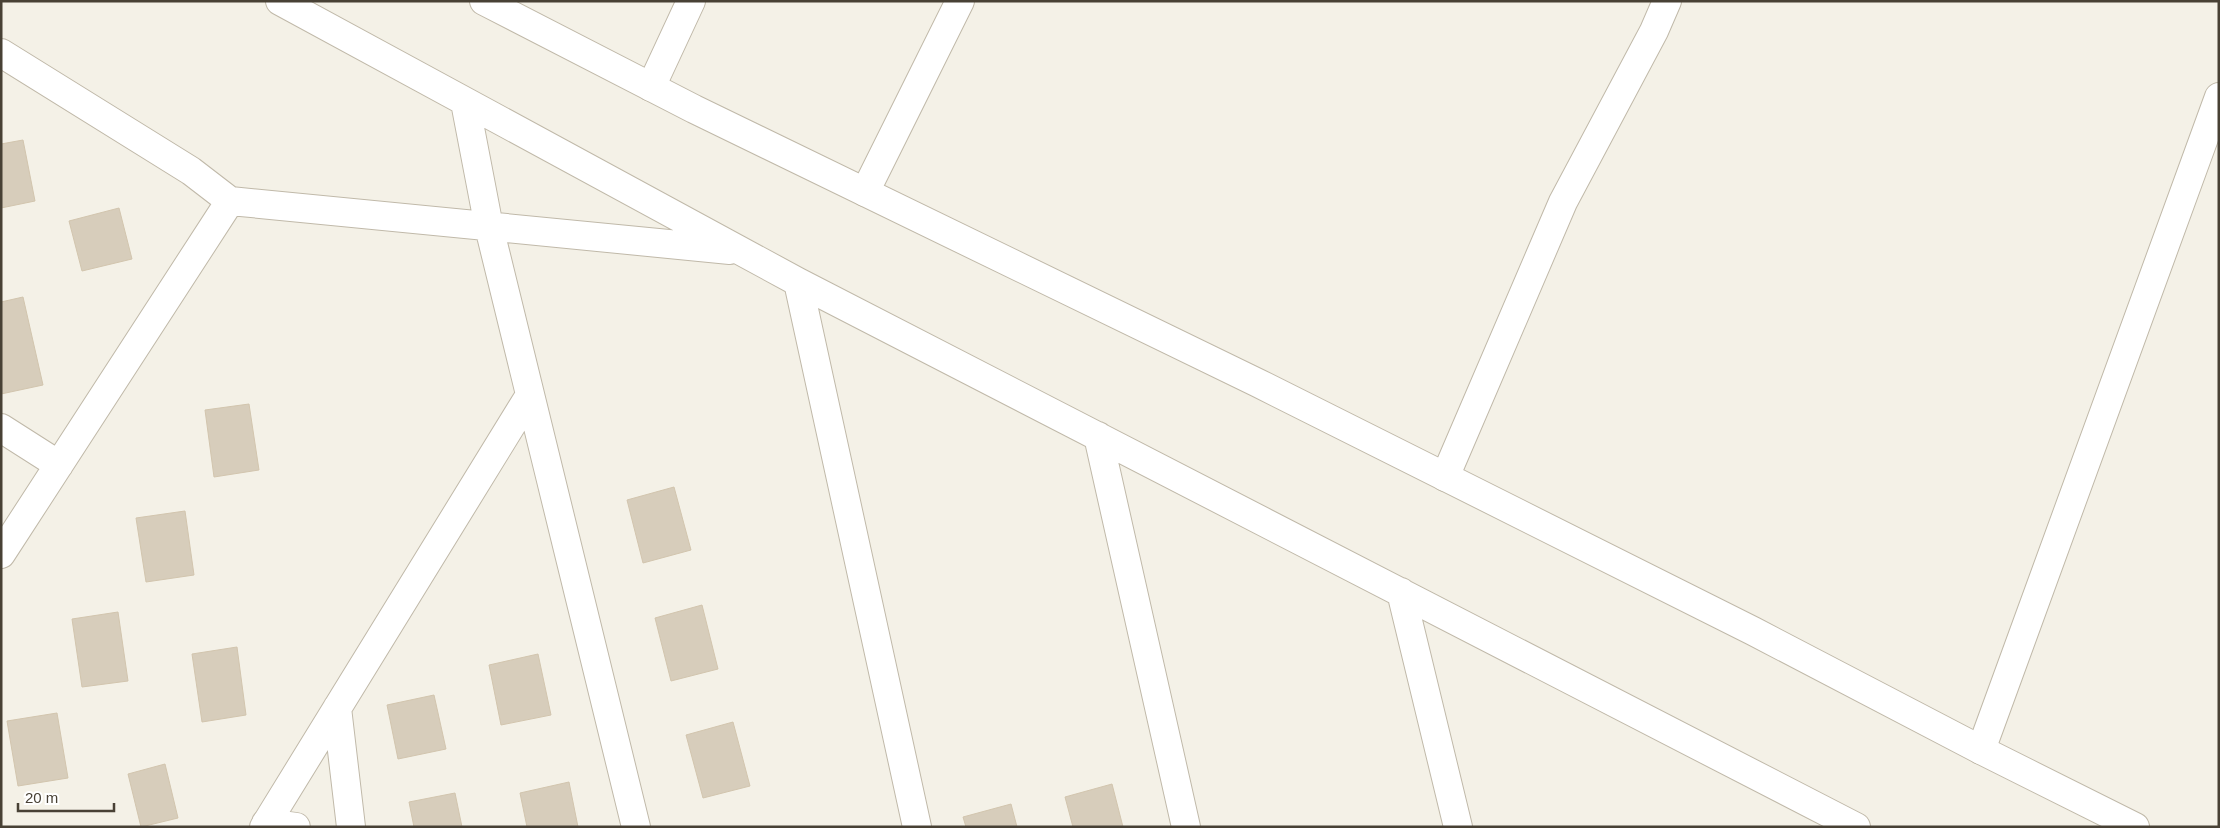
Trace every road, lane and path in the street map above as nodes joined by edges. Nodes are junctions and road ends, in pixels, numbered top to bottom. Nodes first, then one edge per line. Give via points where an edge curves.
1 (280, 1) edge
2 (484, 1) edge
3 (691, 1) edge
4 (960, 1) edge
5 (1667, 1) edge
6 (1, 53) edge
7 (651, 87) junction
8 (2219, 97) edge
9 (465, 102) junction
10 (865, 192) junction
11 (230, 201) junction
12 (489, 227) junction
13 (742, 251) junction
14 (798, 282) junction
15 (530, 395) junction
16 (1, 428) edge
17 (1098, 436) junction
18 (59, 465) junction
19 (1445, 477) junction
20 (1, 554) edge
21 (1401, 592) junction
22 (337, 708) junction
23 (1981, 750) junction
24 (265, 825) edge
25 (296, 827) edge
26 (351, 827) edge
27 (636, 827) edge
28 (917, 827) edge
29 (1186, 827) edge
30 (1458, 827) edge
31 (1856, 827) edge
32 (2136, 827) edge

1 - 9 street
2 - 7 street
3 - 7 street
4 - 10 street
5 - 19 street via 1563,202
6 - 11 street via 191,171
7 - 10 street
8 - 23 street
9 - 12 street
9 - 13 street
10 - 19 street
11 - 12 street
11 - 18 street
12 - 13 street
12 - 15 street
13 - 14 street
14 - 17 street
14 - 28 street
15 - 22 street
15 - 27 street
16 - 18 street
17 - 21 street
17 - 29 street
18 - 20 street
19 - 23 street via 1753,631
21 - 30 street
21 - 31 street
22 - 24 street
22 - 26 street
23 - 32 street
24 - 25 street

